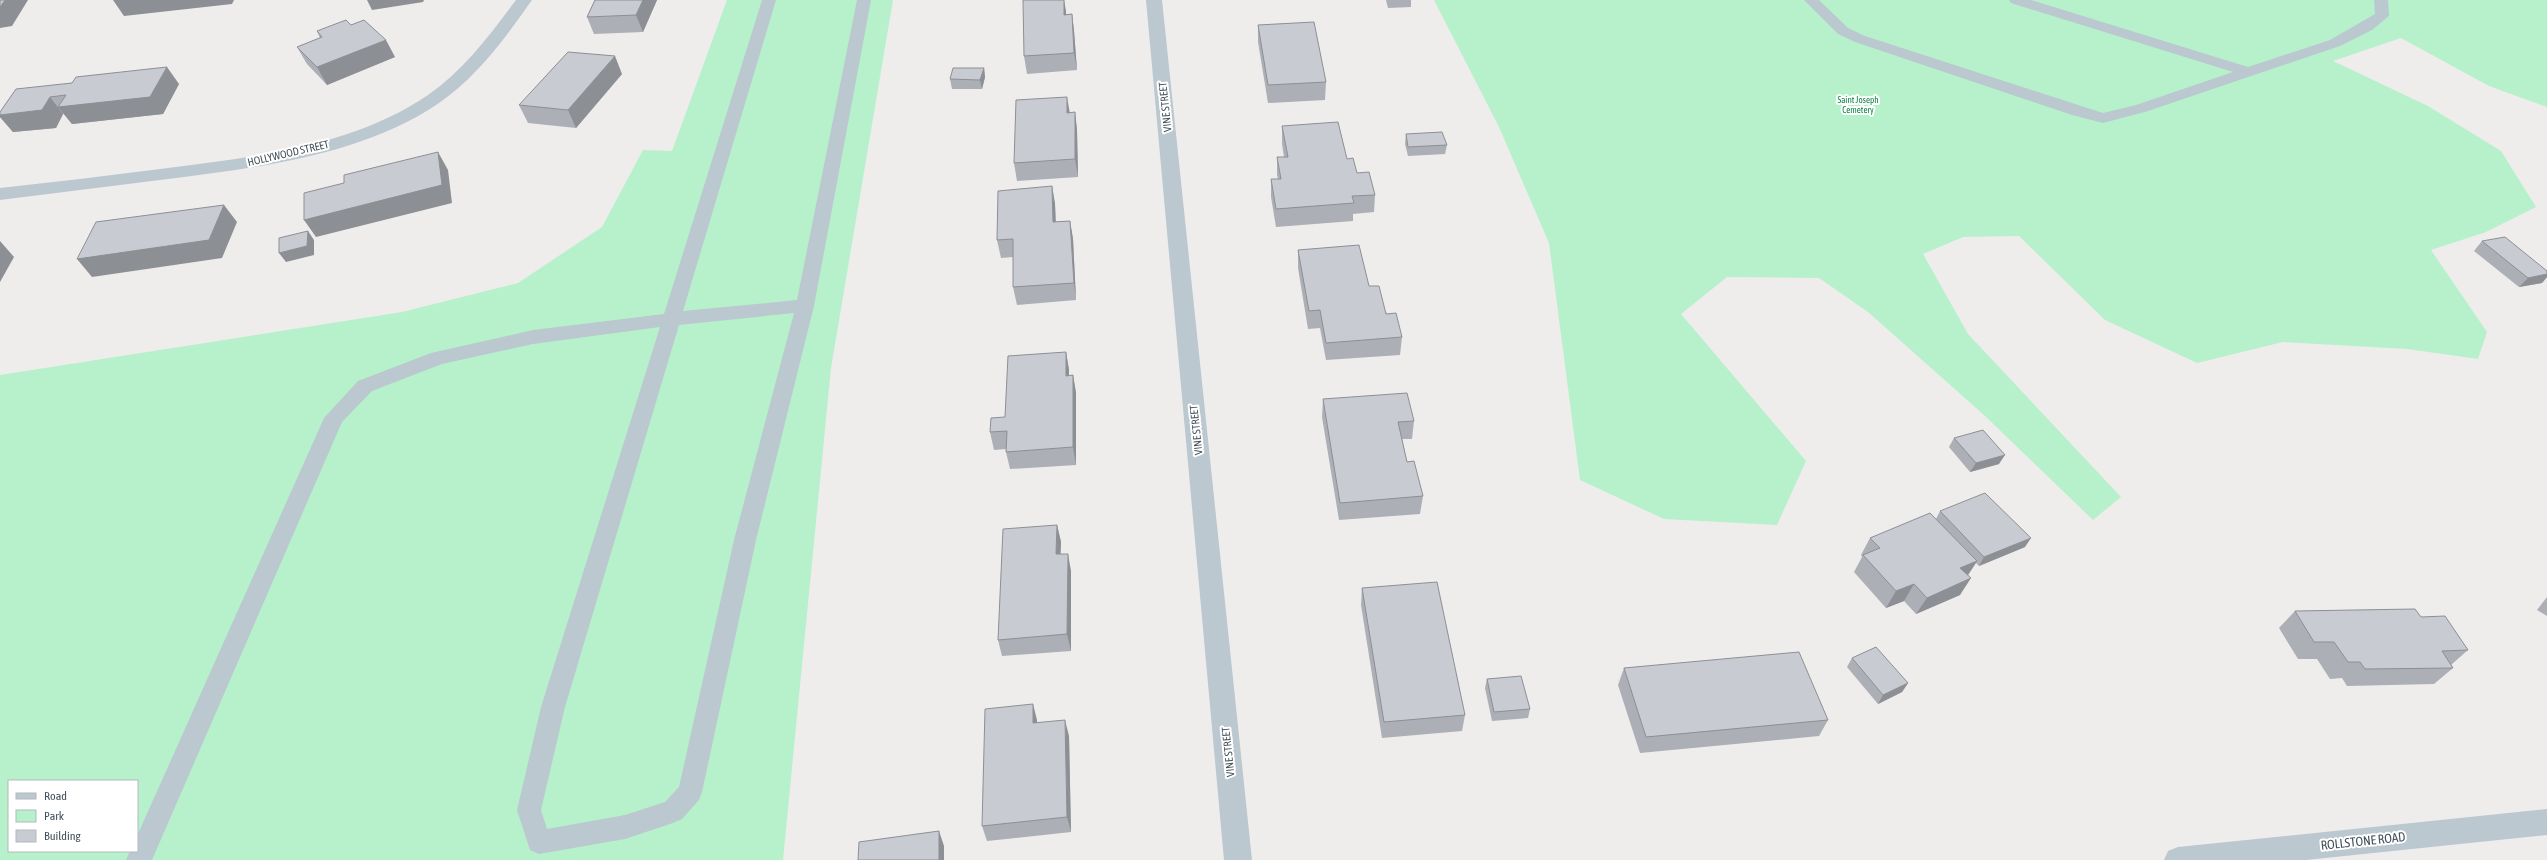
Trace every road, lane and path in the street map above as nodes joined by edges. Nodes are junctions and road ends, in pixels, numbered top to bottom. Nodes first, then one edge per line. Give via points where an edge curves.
1 (524, 0) edge
2 (770, 0) edge
3 (864, 0) edge
4 (1154, 0) edge
5 (1811, 0) edge
6 (2016, 0) edge
7 (2381, 0) edge
8 (2248, 72) junction
9 (0, 194) edge
10 (805, 306) junction
11 (671, 318) junction
12 (2547, 822) edge
13 (139, 860) edge
14 (1238, 860) edge
15 (2178, 860) edge

1 - 9 street, HOLLYWOOD STREET via 464,76 416,111 376,129 252,162
2 - 11 lane
3 - 10 lane
4 - 14 street, VINE STREET
5 - 8 lane via 1843,32 1860,39 2078,112 2103,118 2142,108
6 - 8 lane
7 - 8 lane via 2382,16 2365,29 2326,47
10 - 11 lane
10 - 11 lane via 746,540 690,792 673,811 625,827 539,842 529,810 554,707
11 - 13 lane via 526,338 438,358 365,386 334,418
12 - 15 street, ROLLSTONE ROAD

